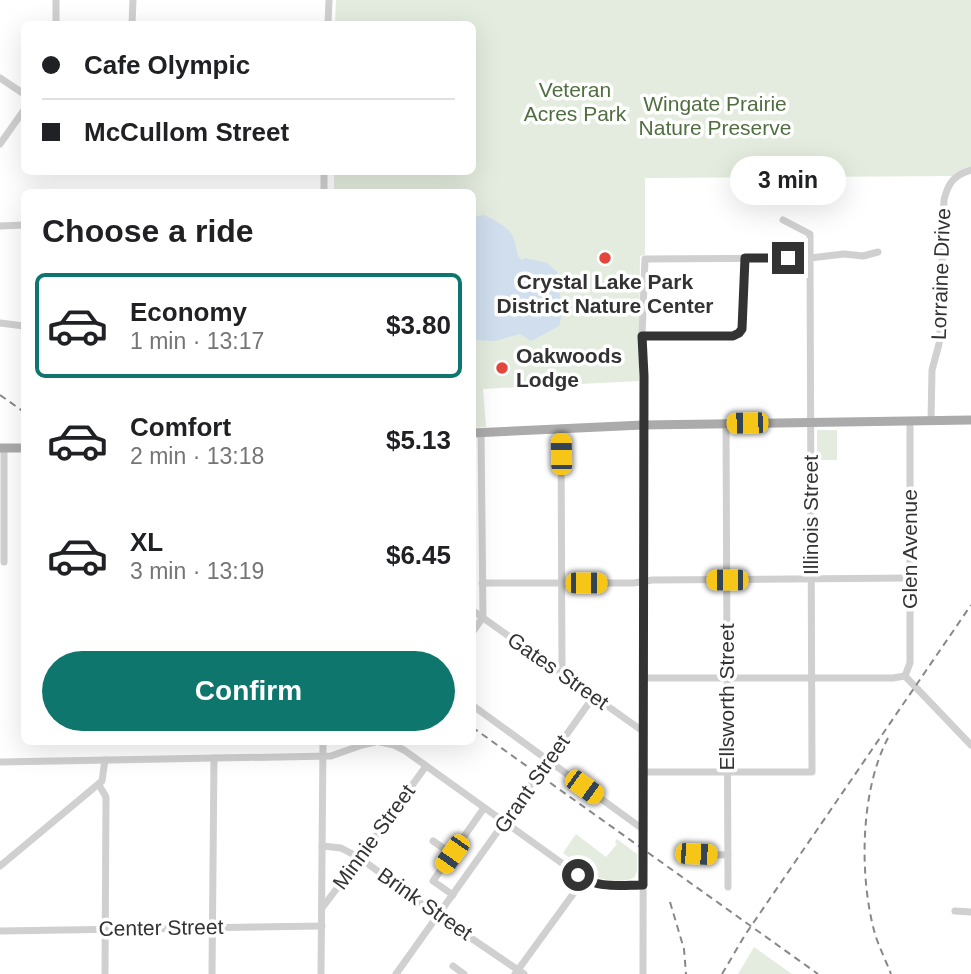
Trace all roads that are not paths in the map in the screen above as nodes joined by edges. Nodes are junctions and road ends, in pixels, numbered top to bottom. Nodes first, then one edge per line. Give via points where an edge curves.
1 (56, 0) edge
2 (133, 0) edge
3 (329, 0) edge
4 (56, 21) edge
5 (132, 21) edge
6 (328, 21) edge
7 (0, 78) edge
8 (21, 92) edge
9 (21, 114) edge
10 (0, 144) edge
11 (971, 170) edge
12 (783, 220) dead end
13 (21, 225) edge
14 (0, 226) edge
15 (878, 252) dead end
16 (745, 258) junction
17 (810, 258) junction
18 (0, 323) edge
19 (21, 326) edge
20 (642, 336) junction
21 (971, 420) edge
22 (910, 421) junction
23 (931, 421) junction
24 (810, 422) junction
25 (726, 424) junction
26 (643, 425) junction
27 (561, 428) junction
28 (477, 433) edge
29 (2, 448) edge
30 (21, 448) edge
31 (4, 562) dead end
32 (910, 578) junction
33 (727, 580) junction
34 (811, 580) junction
35 (644, 581) junction
36 (482, 583) junction
37 (562, 583) junction
38 (476, 613) edge
39 (483, 617) junction
40 (476, 627) edge
41 (562, 673) junction
42 (905, 676) junction
43 (644, 678) junction
44 (727, 678) junction
45 (811, 678) junction
46 (594, 696) junction
47 (476, 708) edge
48 (644, 732) junction
49 (323, 745) edge
50 (362, 745) edge
51 (394, 745) edge
52 (971, 745) edge
53 (323, 756) junction
54 (214, 758) junction
55 (105, 760) junction
56 (549, 761) junction
57 (0, 762) edge
58 (426, 766) junction
59 (644, 772) junction
60 (727, 772) junction
61 (99, 785) junction
62 (484, 808) junction
63 (505, 823) junction
64 (643, 830) junction
65 (433, 841) dead end
66 (322, 846) junction
67 (452, 854) junction
68 (688, 854) dead end
69 (728, 855) junction
70 (360, 858) junction
71 (0, 866) edge
72 (584, 879) junction
73 (643, 885) junction
74 (728, 887) dead end
75 (453, 895) junction
76 (322, 908) junction
77 (955, 911) dead end
78 (971, 912) edge
79 (437, 915) junction
80 (321, 926) junction
81 (212, 927) junction
82 (104, 929) junction
83 (0, 931) edge
84 (453, 966) dead end
85 (519, 973) edge
86 (104, 974) edge
87 (212, 974) edge
88 (321, 974) edge
89 (396, 974) edge
90 (464, 974) edge
91 (643, 974) edge

1 - 4 street
2 - 5 street
3 - 6 street
7 - 8 street
9 - 10 street
11 - 23 street, Lorraine Drive via 951,180 944,200 940,334 932,370
12 - 17 street, Illinois Street via 810,234
13 - 14 street
15 - 17 street
16 - 17 street
16 - 20 street via 739,333
16 - 20 street via 645,259
17 - 24 street, Illinois Street
18 - 19 street
20 - 26 street
21 - 23 main road
22 - 23 main road
22 - 24 main road
22 - 32 street, Glen Avenue
24 - 25 main road
24 - 34 street, Illinois Street
25 - 26 main road
25 - 33 street, Ellsworth Street
26 - 27 main road
26 - 35 street
27 - 28 main road
27 - 37 street
28 - 36 street
29 - 30 main road
29 - 31 street
32 - 34 street
32 - 42 street, Glen Avenue
33 - 34 street
33 - 35 street
33 - 44 street, Ellsworth Street
34 - 45 street, Illinois Street
35 - 37 street
35 - 43 street
36 - 37 street
36 - 39 street
37 - 41 street
38 - 39 street, Gates Street
39 - 40 street
39 - 41 street, Gates Street
41 - 46 street, Gates Street
42 - 45 street
42 - 52 street
43 - 44 street
43 - 48 street
44 - 45 street
44 - 60 street, Ellsworth Street
45 - 60 street, Illinois Street via 812,772
46 - 48 street, Gates Street
46 - 56 street, Grant Street
47 - 56 street
48 - 59 street
49 - 53 street
50 - 53 street
51 - 58 street
53 - 54 street
53 - 66 street
54 - 55 street
54 - 81 street
55 - 57 street
55 - 61 street
56 - 63 street, Grant Street
56 - 64 street
58 - 62 street
58 - 70 street, Minnie Street
59 - 60 street
59 - 64 street
60 - 69 street, Ellsworth Street
61 - 71 street
61 - 82 street via 106,797
62 - 63 street
62 - 67 street
63 - 72 street
63 - 75 street, Grant Street
64 - 73 street
65 - 67 street
66 - 70 street, Brink Street via 341,848
66 - 76 street
67 - 75 street via 433,881
68 - 69 street
69 - 74 street, Ellsworth Street
70 - 76 street, Minnie Street
70 - 79 street, Brink Street
72 - 73 street via 601,885
72 - 85 street
73 - 91 street
75 - 79 street, Grant Street
76 - 80 street
77 - 78 street
79 - 85 street, Brink Street
79 - 89 street, Grant Street
80 - 81 street, Center Street
80 - 88 street
81 - 82 street, Center Street
81 - 87 street
82 - 83 street, Center Street
82 - 86 street
84 - 90 street

